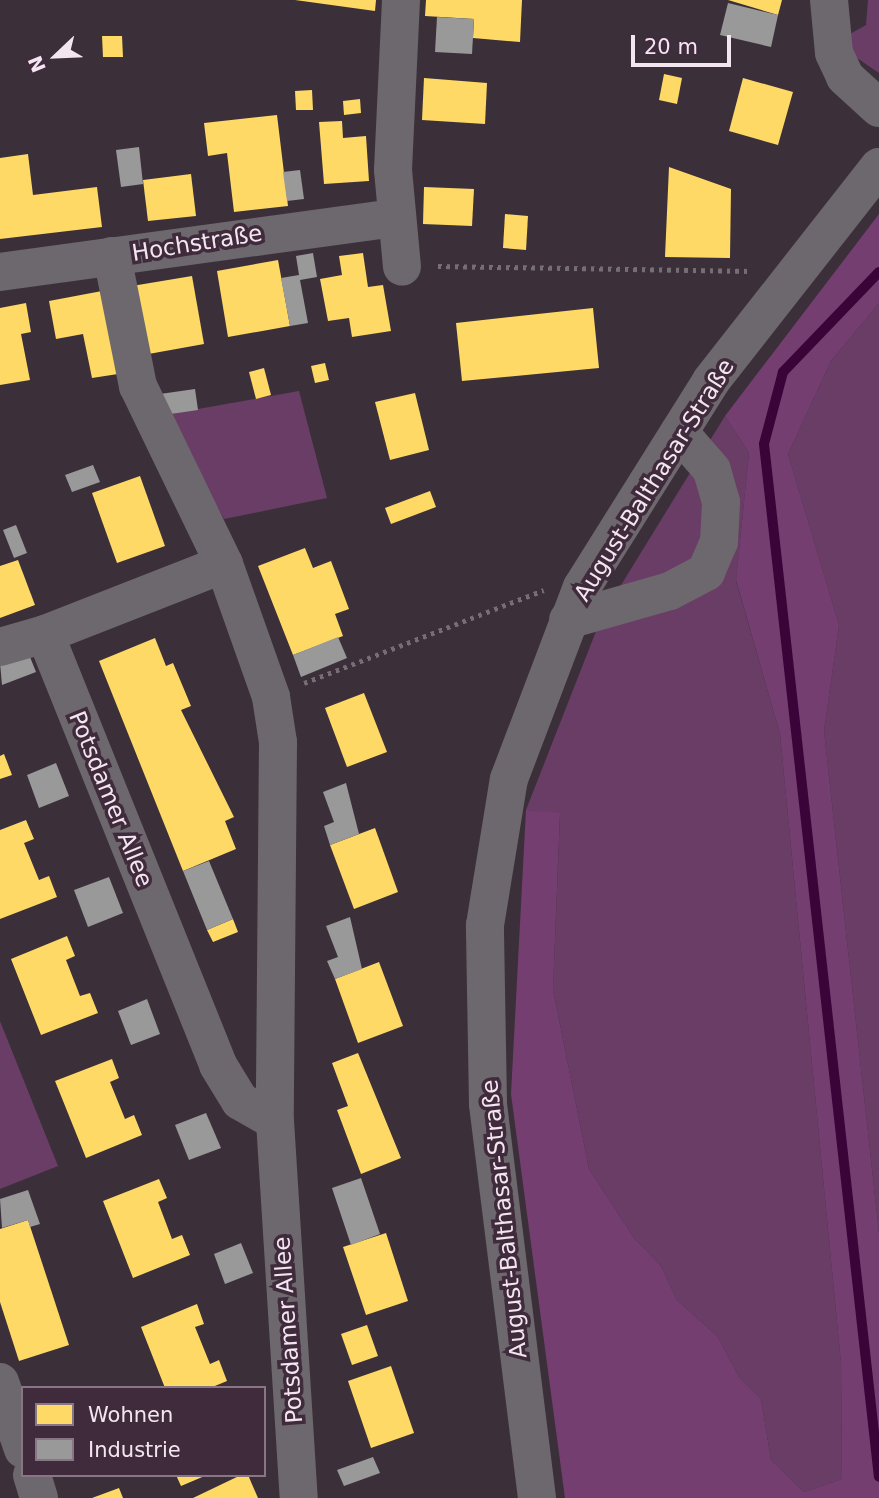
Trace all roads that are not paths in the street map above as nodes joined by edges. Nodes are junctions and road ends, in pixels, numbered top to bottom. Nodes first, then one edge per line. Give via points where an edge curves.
1 (401, 0) edge
2 (829, 0) edge
3 (879, 108) edge
4 (879, 167) edge
5 (394, 218) junction
6 (111, 256) junction
7 (402, 267) road end
8 (0, 272) edge
9 (679, 432) junction
10 (224, 564) junction
11 (575, 604) junction
12 (45, 634) junction
13 (0, 648) edge
14 (275, 1121) junction
15 (0, 1382) edge
16 (21, 1443) edge
17 (33, 1477) edge
18 (39, 1498) edge
19 (299, 1498) edge
20 (537, 1498) edge

1 - 5 street
2 - 3 street via 834,53 845,77
4 - 9 street, August-Balthasar-Straße via 711,381
5 - 6 street, Hochstraße
5 - 7 street
6 - 8 street, Hochstraße
6 - 10 street, Potsdamer Allee via 138,386
9 - 11 street, August-Balthasar-Straße
9 - 11 street via 712,470 721,502 719,542 706,572 670,592
10 - 12 street
10 - 14 street, Potsdamer Allee via 271,697 280,777
11 - 20 street, August-Balthasar-Straße via 509,779 485,925 488,1104
12 - 13 street
12 - 14 street, Potsdamer Allee via 218,1065 240,1101
14 - 19 street, Potsdamer Allee
15 - 16 street
17 - 18 street

